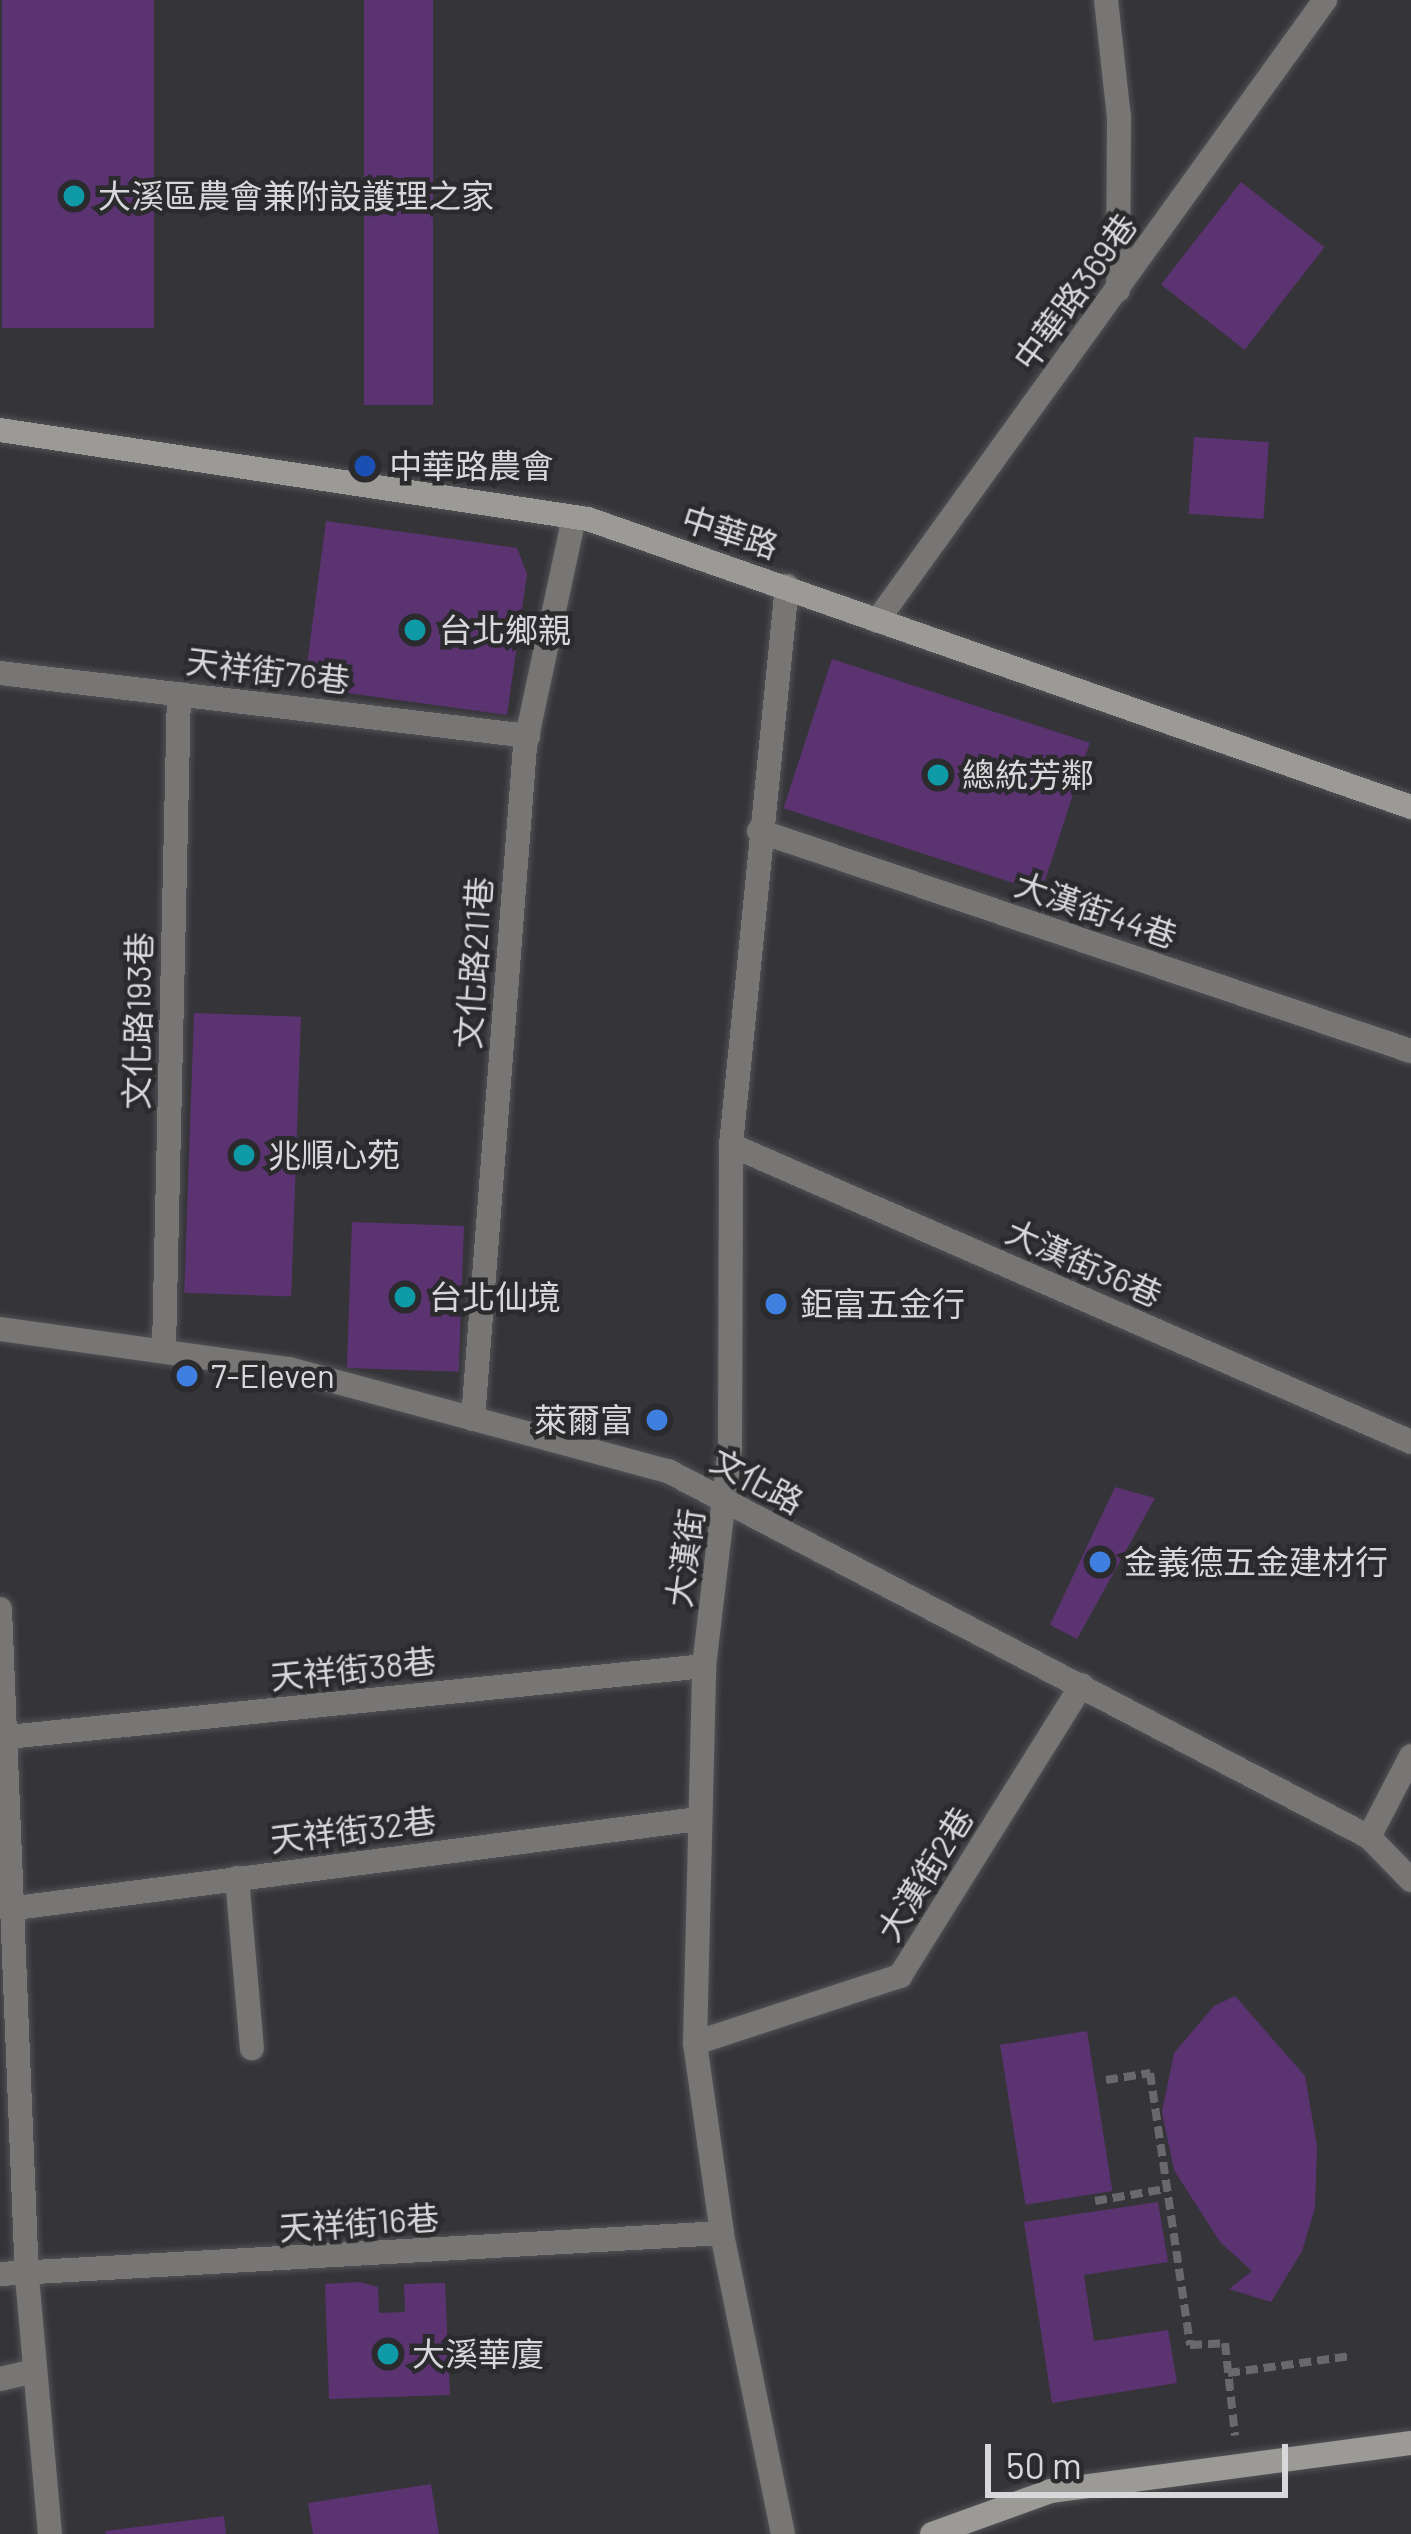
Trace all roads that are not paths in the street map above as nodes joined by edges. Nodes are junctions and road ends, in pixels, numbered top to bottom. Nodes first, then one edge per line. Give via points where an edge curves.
1 (1106, 0) edge
2 (1324, 0) edge
3 (1118, 290) junction
4 (0, 430) edge
5 (574, 518) junction
6 (787, 586) junction
7 (877, 621) junction
8 (0, 673) edge
9 (178, 694) junction
10 (528, 736) junction
11 (1411, 807) edge
12 (759, 831) junction
13 (1411, 1051) edge
14 (731, 1145) junction
15 (0, 1329) edge
16 (164, 1348) junction
17 (473, 1419) junction
18 (1411, 1442) edge
19 (727, 1503) junction
20 (0, 1609) edge
21 (704, 1666) junction
22 (1082, 1685) junction
23 (8, 1738) junction
24 (1411, 1756) edge
25 (698, 1819) junction
26 (1369, 1837) junction
27 (237, 1878) junction
28 (1411, 1880) edge
29 (16, 1908) junction
30 (695, 2043) junction
31 (252, 2048) dead end
32 (722, 2233) junction
33 (0, 2274) edge
34 (27, 2277) junction
35 (34, 2371) junction
36 (0, 2379) edge
37 (1411, 2444) edge
38 (50, 2534) edge
39 (783, 2534) edge
40 (932, 2534) edge

1 - 3 street via 1119,117
2 - 3 street, 中華路369巷
3 - 7 street, 中華路369巷
4 - 5 street, 中華路
5 - 6 street, 中華路
5 - 10 street, 文化路211巷
6 - 7 street, 中華路
6 - 12 street, 大漢街
7 - 11 street, 中華路
8 - 9 street, 天祥街76巷
9 - 10 street, 天祥街76巷
9 - 16 street, 文化路193巷
10 - 17 street, 文化路211巷
12 - 13 street, 大漢街44巷
12 - 14 street, 大漢街
14 - 18 street, 大漢街36巷
14 - 19 street, 大漢街
15 - 16 street, 文化路
16 - 17 street, 文化路 via 289,1369
17 - 19 street, 文化路 via 668,1471
19 - 21 street, 大漢街
19 - 22 street, 文化路
20 - 23 street
21 - 23 street, 天祥街38巷
21 - 25 street, 大漢街
22 - 26 street, 文化路
22 - 30 street, 大漢街2巷 via 900,1976
23 - 29 street
24 - 26 street
25 - 27 street, 天祥街32巷
25 - 30 street, 大漢街
26 - 28 street, 文化路
27 - 29 street, 天祥街32巷
27 - 31 street
29 - 34 street
30 - 32 street, 大漢街
32 - 34 street, 天祥街16巷
32 - 39 street, 大漢街
33 - 34 street, 天祥街16巷
34 - 35 street
35 - 36 street
35 - 38 street
37 - 40 street via 1051,2492

